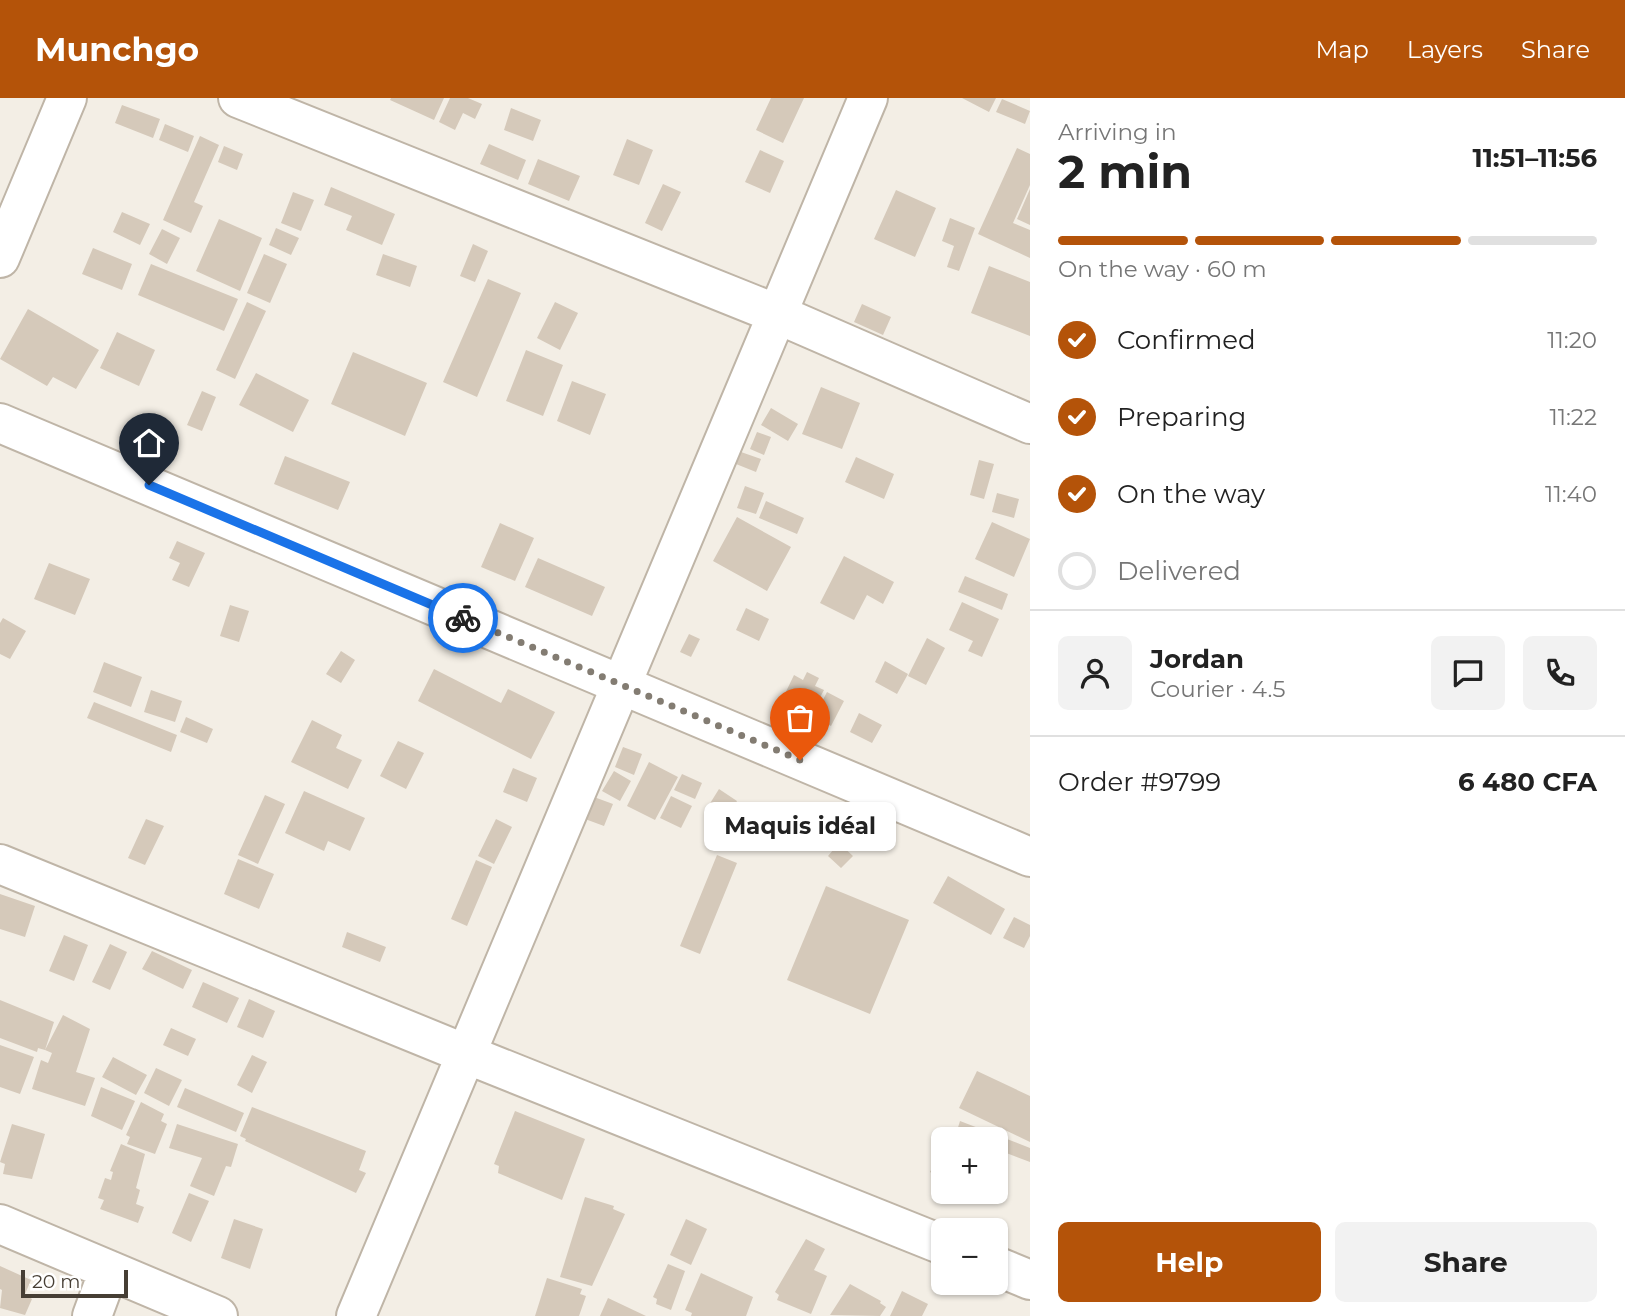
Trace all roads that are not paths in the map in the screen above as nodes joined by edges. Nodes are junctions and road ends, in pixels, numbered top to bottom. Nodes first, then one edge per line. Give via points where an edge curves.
1 (67, 98) edge
2 (238, 98) edge
3 (868, 98) edge
4 (0, 258) edge
5 (777, 314) junction
6 (0, 423) edge
7 (1030, 424) edge
8 (621, 684) junction
9 (1030, 857) edge
10 (0, 864) edge
11 (466, 1054) junction
12 (0, 1224) edge
13 (931, 1240) edge
14 (109, 1270) junction
15 (1008, 1271) edge
16 (1030, 1280) edge
17 (92, 1316) edge
18 (218, 1316) edge
19 (356, 1316) edge

1 - 4 street
2 - 5 street
3 - 5 street
5 - 7 street
5 - 8 street
6 - 8 street
8 - 9 street
8 - 11 street
10 - 11 street
11 - 13 street
11 - 19 street
12 - 14 street
14 - 17 street
14 - 18 street
15 - 16 street

